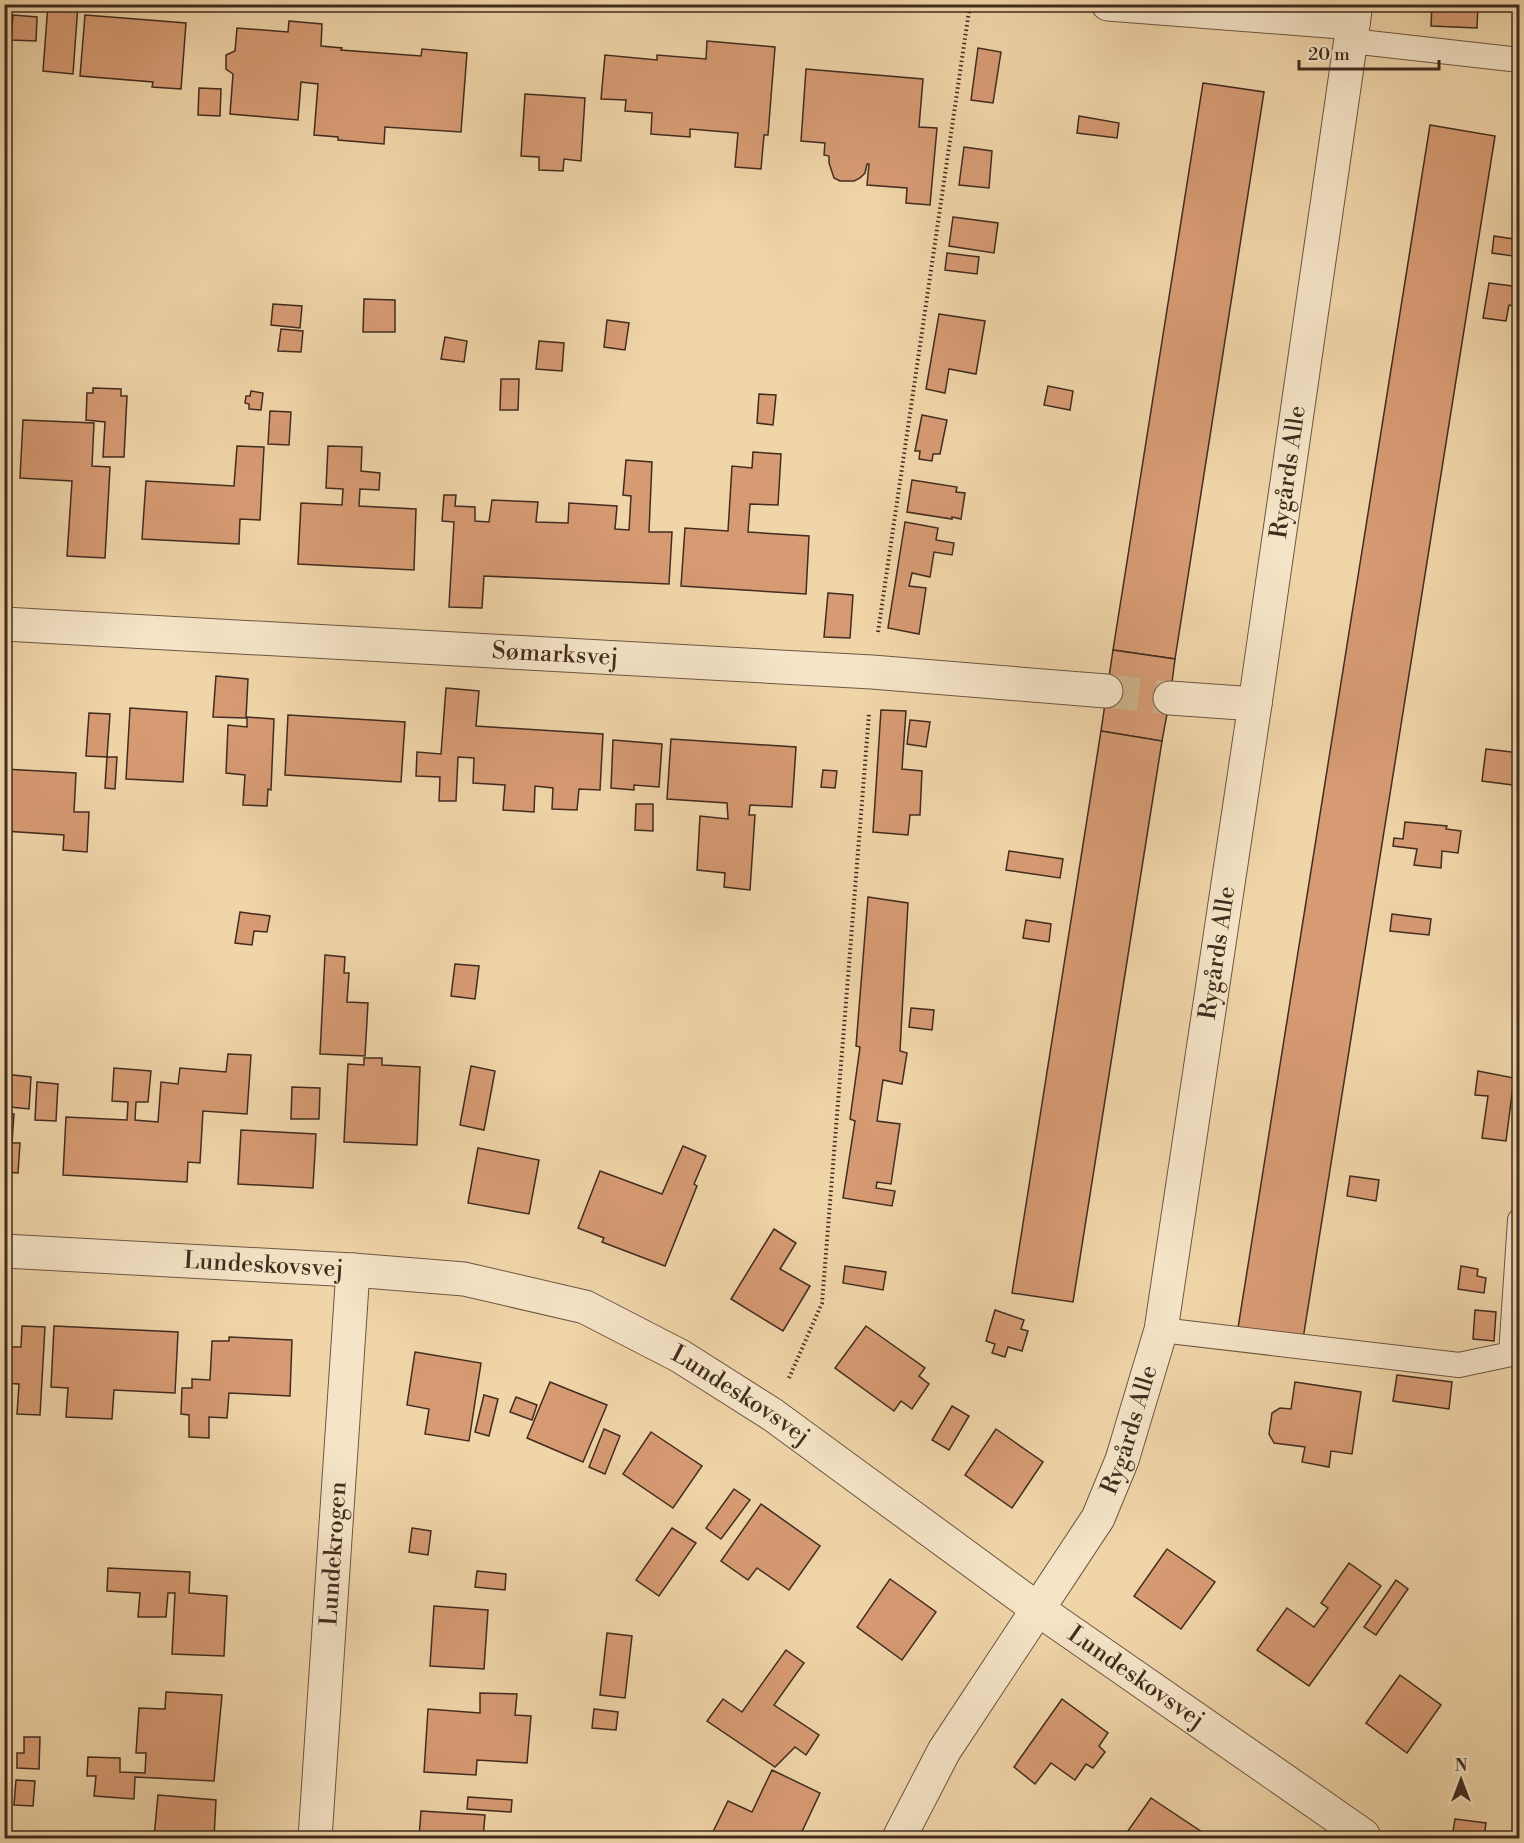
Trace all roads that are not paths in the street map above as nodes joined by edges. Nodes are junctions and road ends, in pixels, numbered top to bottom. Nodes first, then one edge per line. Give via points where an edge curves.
1 (1108, 4) edge
2 (1353, 23) edge
3 (1520, 60) edge
4 (4, 624) edge
5 (1106, 691) tunnel mouth
6 (1170, 698) tunnel mouth
7 (1255, 704) junction
8 (1520, 1220) edge
9 (4, 1251) edge
10 (354, 1270) junction
11 (1161, 1330) junction
12 (1039, 1610) junction
13 (1363, 1835) dead end
14 (315, 1839) edge
15 (899, 1839) edge

1 - 2 street
2 - 3 lane
2 - 7 street, Rygårds Alle
4 - 5 street, Sømarksvej via 872,672
6 - 7 street
7 - 11 street, Rygårds Alle
8 - 11 lane via 1511,1354 1459,1365
9 - 10 street, Lundeskovsvej
10 - 12 street, Lundeskovsvej via 464,1280 585,1306 680,1356 773,1415
10 - 14 street, Lundekrogen
11 - 12 street, Rygårds Alle via 1122,1460 1098,1518
12 - 13 street, Lundeskovsvej
12 - 15 street, Rygårds Alle via 944,1751

